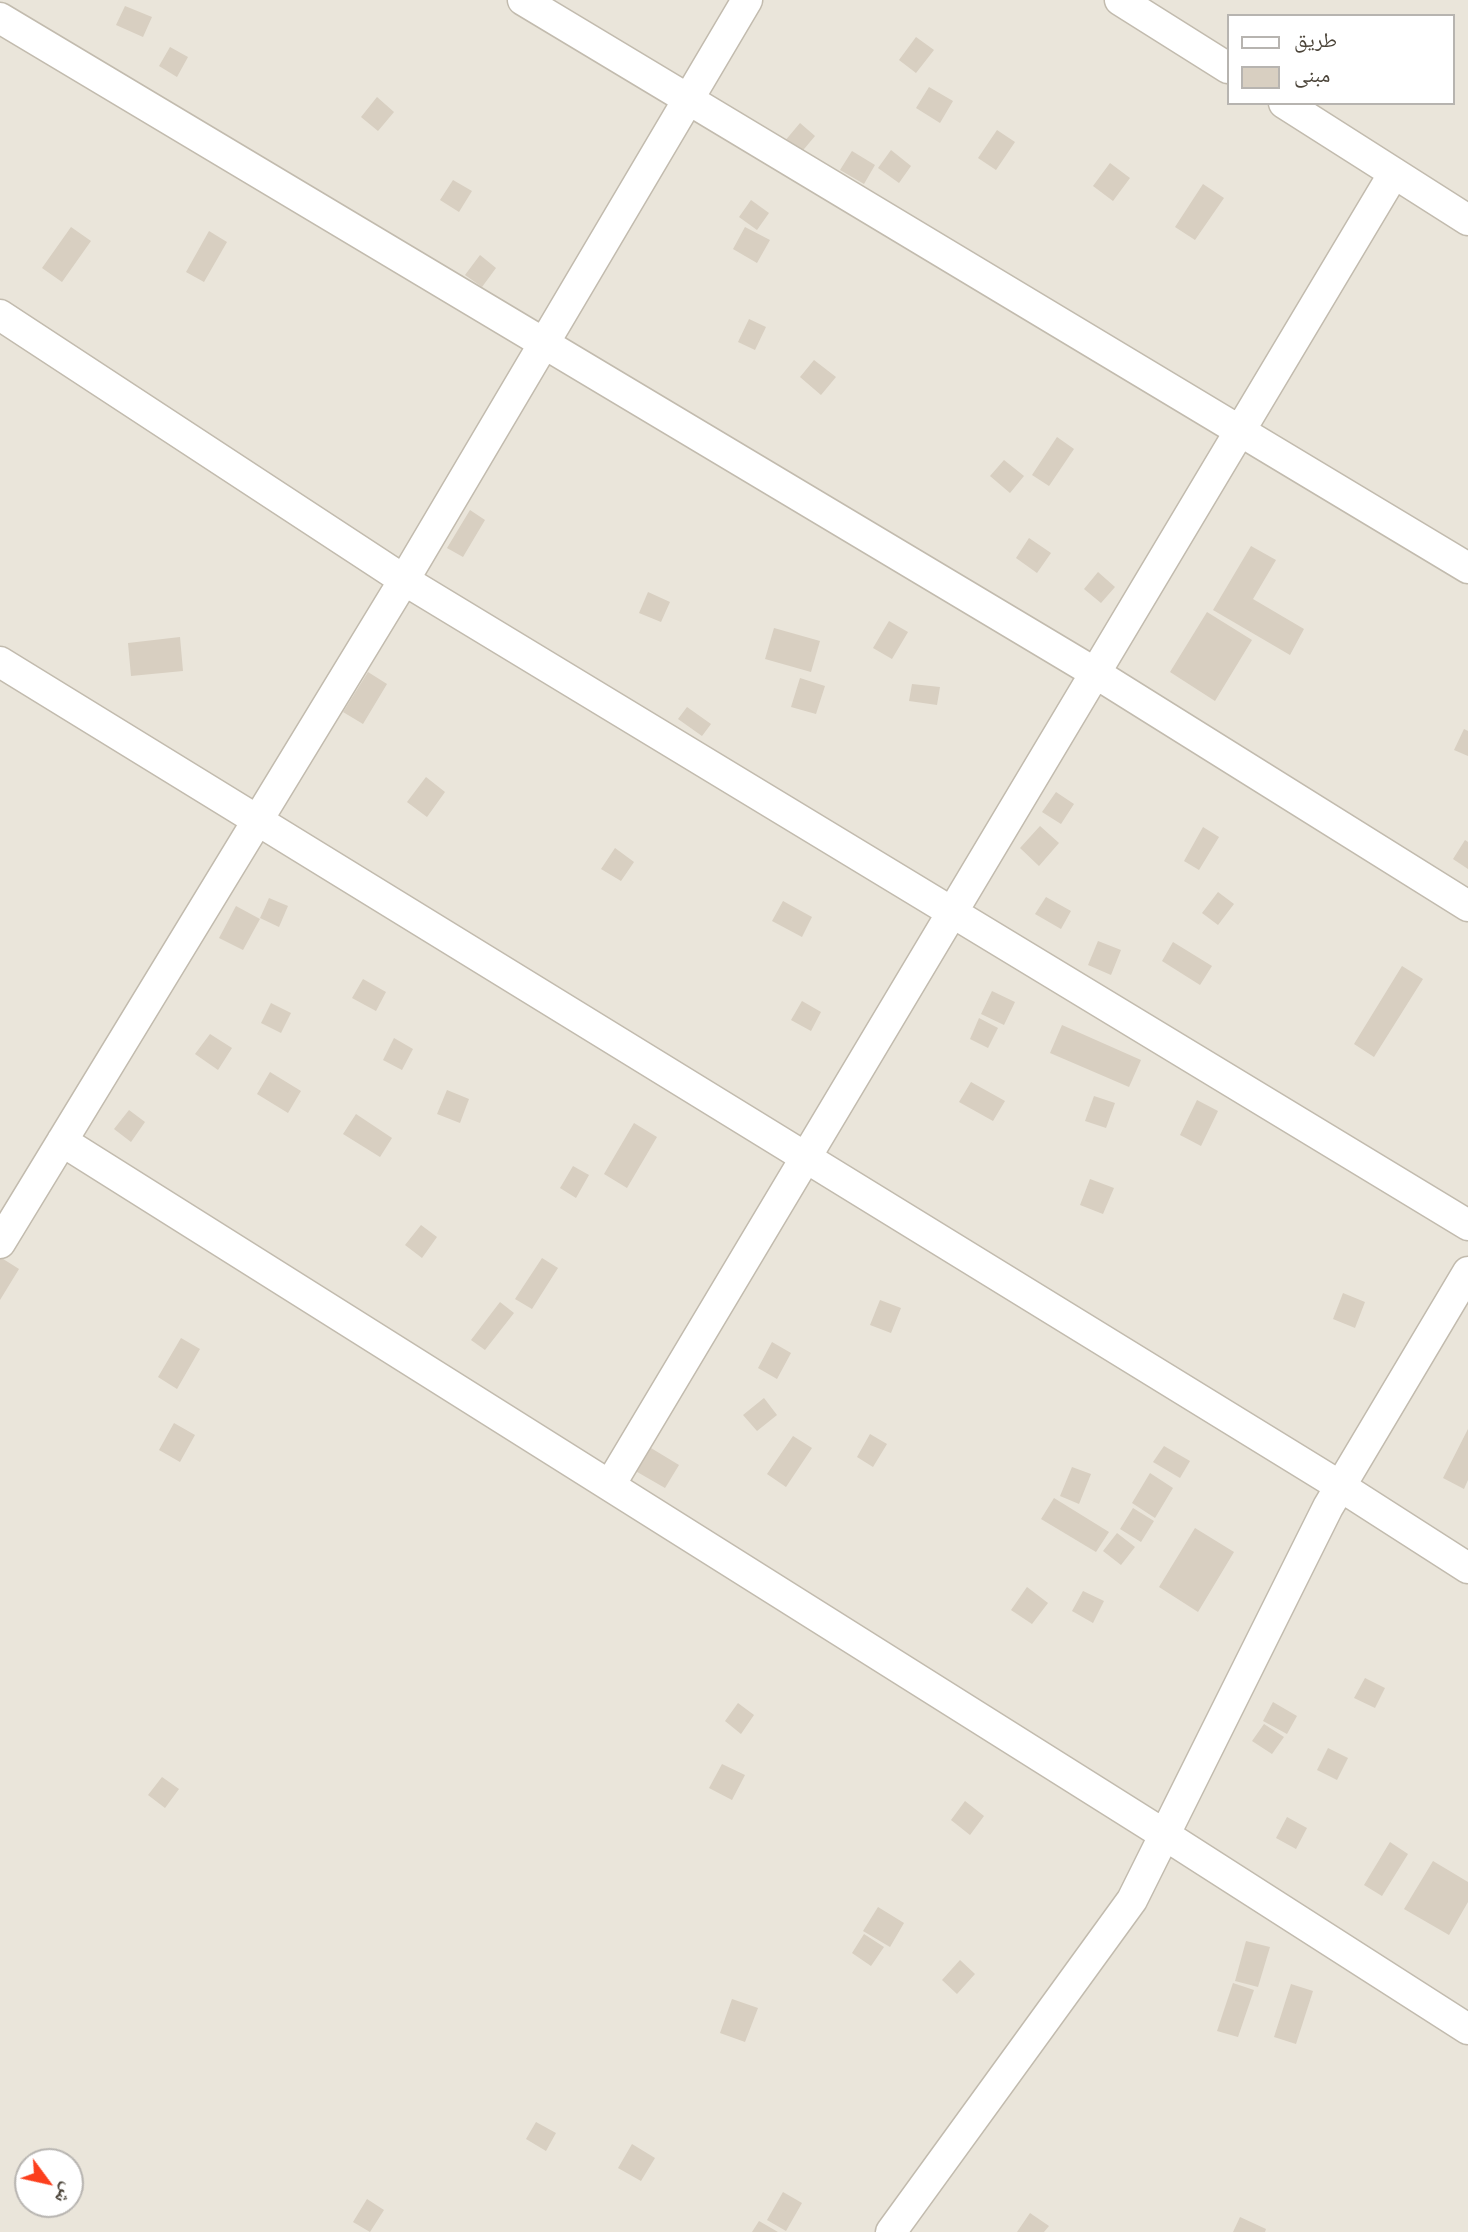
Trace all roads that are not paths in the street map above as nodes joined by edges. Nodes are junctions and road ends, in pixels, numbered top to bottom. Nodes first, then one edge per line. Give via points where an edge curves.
1 (523, 0) edge
2 (747, 0) edge
3 (1120, 0) edge
4 (0, 18) edge
5 (1226, 67) edge
6 (688, 100) junction
7 (1286, 105) edge
8 (1394, 173) junction
9 (1468, 219) edge
10 (0, 315) edge
11 (544, 344) junction
12 (1240, 430) junction
13 (1468, 568) edge
14 (404, 580) junction
15 (0, 662) edge
16 (1095, 673) junction
17 (257, 820) junction
18 (1468, 906) edge
19 (952, 913) junction
20 (62, 1141) junction
21 (806, 1157) junction
22 (1468, 1225) edge
23 (0, 1243) edge
24 (1468, 1272) edge
25 (610, 1485) junction
26 (1340, 1486) junction
27 (1468, 1568) edge
28 (1165, 1835) junction
29 (1468, 2029) edge
30 (891, 2232) edge

1 - 6 street
2 - 6 street
3 - 5 street
4 - 11 street
6 - 11 street
6 - 12 street
7 - 8 street
8 - 9 street
8 - 12 street
10 - 14 street
11 - 14 street
11 - 16 street
12 - 13 street
12 - 16 street
14 - 17 street
14 - 19 street
15 - 17 street
16 - 18 street
16 - 19 street
17 - 20 street
17 - 21 street
19 - 21 street
19 - 22 street
20 - 23 street
20 - 25 street
21 - 25 street
21 - 26 street
24 - 26 street
25 - 28 street
26 - 27 street
26 - 28 street
28 - 29 street
28 - 30 street via 1132,1900

